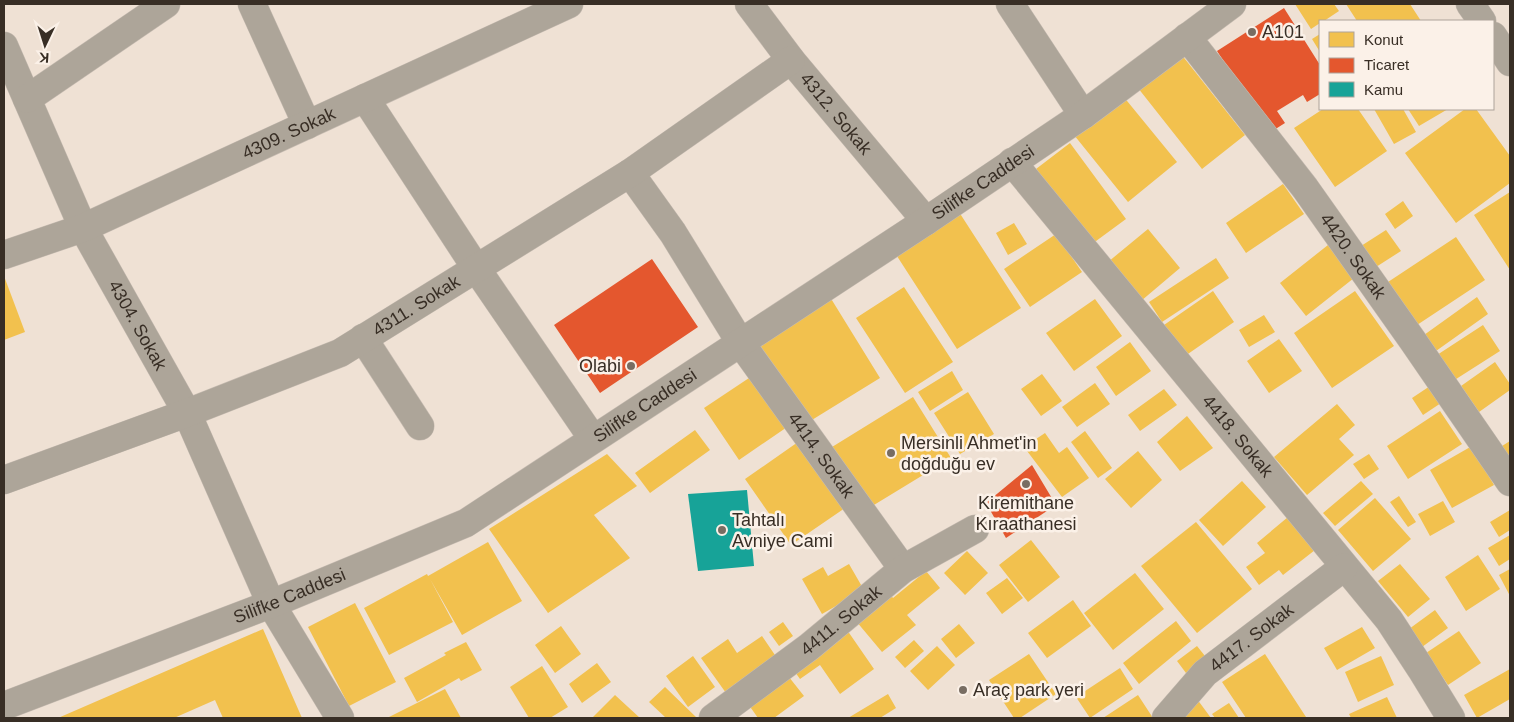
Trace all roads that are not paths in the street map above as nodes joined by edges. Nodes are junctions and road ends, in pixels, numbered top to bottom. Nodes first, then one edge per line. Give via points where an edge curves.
1 (166, 4) edge
2 (252, 4) edge
3 (569, 4) edge
4 (749, 4) edge
5 (1010, 4) edge
6 (1232, 4) edge
7 (1470, 4) edge
8 (1481, 20) edge
9 (1187, 37) junction
10 (1494, 38) edge
11 (4, 46) edge
12 (791, 60) junction
13 (1510, 62) edge
14 (365, 98) junction
15 (27, 99) junction
16 (1083, 115) junction
17 (307, 125) junction
18 (1012, 162) junction
19 (630, 173) junction
20 (926, 220) junction
21 (83, 228) junction
22 (4, 255) edge
23 (476, 268) junction
24 (364, 338) junction
25 (740, 342) junction
26 (187, 413) junction
27 (420, 426) dead end
28 (593, 439) junction
29 (4, 480) edge
30 (1510, 482) edge
31 (975, 529) dead end
32 (1344, 567) junction
33 (903, 569) junction
34 (271, 604) junction
35 (4, 706) edge
36 (340, 718) edge
37 (713, 718) edge
38 (1166, 718) edge
39 (1451, 718) edge

1 - 15 street
2 - 17 street
3 - 14 street, 4309. Sokak
4 - 12 street, 4312. Sokak
5 - 16 street
6 - 9 street, Silifke Caddesi
7 - 8 street
9 - 16 street, Silifke Caddesi
9 - 30 street, 4420. Sokak via 1305,188
10 - 13 street
11 - 15 street, 4304. Sokak
12 - 19 street, 4311. Sokak
12 - 20 street, 4312. Sokak
14 - 17 street, 4309. Sokak
14 - 23 street
15 - 21 street, 4304. Sokak
16 - 18 street, Silifke Caddesi
17 - 21 street, 4309. Sokak
18 - 20 street, Silifke Caddesi
18 - 32 street, 4418. Sokak
19 - 23 street, 4311. Sokak
19 - 25 street, 4414. Sokak via 673,233
20 - 25 street, Silifke Caddesi
21 - 22 street, 4309. Sokak
21 - 26 street, 4304. Sokak
23 - 24 street, 4311. Sokak
23 - 28 street
24 - 26 street, 4311. Sokak via 340,353
24 - 27 street
25 - 28 street, Silifke Caddesi
25 - 33 street, 4414. Sokak
26 - 29 street, 4311. Sokak
26 - 34 street, 4304. Sokak
28 - 34 street, Silifke Caddesi via 466,523
31 - 33 street, 4411. Sokak
32 - 38 street, 4417. Sokak via 1205,673
32 - 39 street, 4418. Sokak via 1389,620
33 - 37 street, 4411. Sokak via 809,647
34 - 35 street, Silifke Caddesi
34 - 36 street, 4304. Sokak

